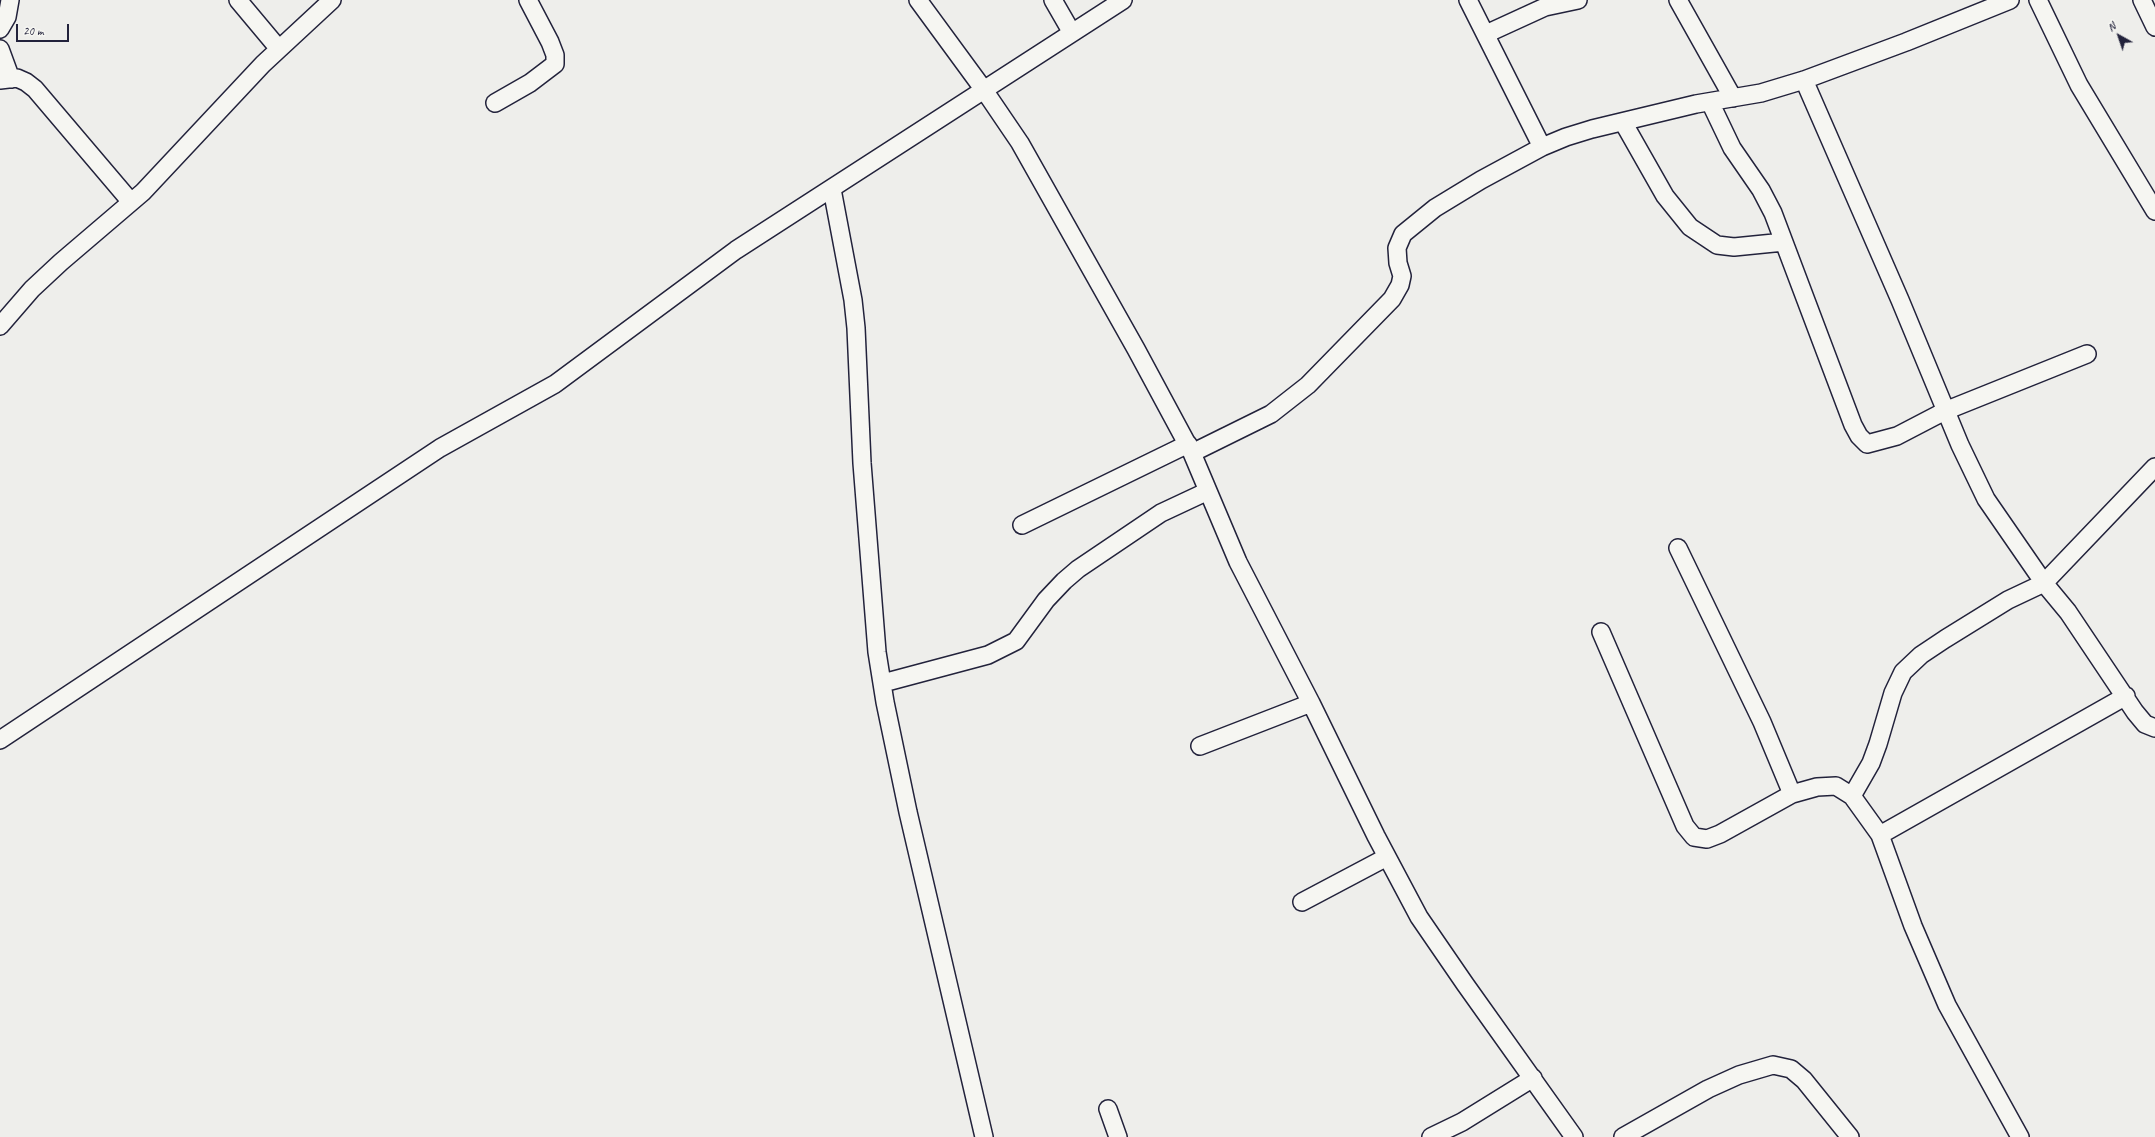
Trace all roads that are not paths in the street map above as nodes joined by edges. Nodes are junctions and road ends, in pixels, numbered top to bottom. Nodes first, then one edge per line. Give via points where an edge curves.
1 (10, 0) edge
2 (238, 0) edge
3 (332, 0) edge
4 (528, 0) edge
5 (918, 0) edge
6 (1053, 0) edge
7 (1123, 0) edge
8 (1468, 0) edge
9 (1578, 0) edge
10 (1678, 0) edge
11 (2010, 0) edge
12 (2038, 0) edge
13 (2142, 0) edge
14 (2155, 27) edge
15 (0, 29) edge
16 (1072, 33) junction
17 (1486, 34) junction
18 (0, 49) edge
19 (279, 49) junction
20 (5, 79) edge
21 (1804, 80) junction
22 (984, 90) junction
23 (1733, 98) junction
24 (1710, 102) junction
25 (495, 103) dead end
26 (1623, 122) junction
27 (1542, 147) junction
28 (832, 189) junction
29 (131, 202) junction
30 (2155, 211) edge
31 (1784, 242) junction
32 (0, 326) edge
33 (2087, 354) dead end
34 (1945, 411) junction
35 (1190, 448) junction
36 (2155, 467) edge
37 (1208, 491) junction
38 (1022, 525) dead end
39 (1678, 548) dead end
40 (2044, 583) junction
41 (1601, 632) dead end
42 (882, 683) junction
43 (2126, 696) junction
44 (1311, 703) junction
45 (2155, 728) edge
46 (0, 740) edge
47 (1200, 746) dead end
48 (1792, 794) junction
49 (1852, 796) junction
50 (1880, 835) junction
51 (1386, 857) junction
52 (1302, 902) dead end
53 (1533, 1078) junction
54 (1108, 1109) dead end
55 (984, 1137) edge
56 (1118, 1137) edge
57 (1431, 1137) edge
58 (1574, 1137) edge
59 (1623, 1137) edge
60 (1850, 1137) edge
61 (2020, 1137) edge

1 - 15 street via 7,17
2 - 19 street
3 - 19 street
4 - 25 street via 550,42 555,64 530,83
5 - 22 street
6 - 16 street
7 - 16 street
8 - 17 street
9 - 17 street via 1545,7
10 - 23 street
11 - 21 street
12 - 30 street via 2079,85
13 - 14 street
16 - 22 street
17 - 27 street
18 - 20 street
19 - 29 street
20 - 29 street via 26,82 35,89
21 - 23 street via 1761,93
21 - 34 street via 1900,300
22 - 28 street
22 - 35 street via 1047,188
23 - 24 street
24 - 26 street
24 - 31 street via 1732,148 1761,190
26 - 27 street via 1592,129
26 - 31 street via 1665,196 1690,227 1717,245 1734,248
27 - 35 street via 1435,208 1403,234 1397,248 1402,276 1392,299 1308,385 1288,402 1246,428
28 - 42 street via 855,321 862,463
28 - 46 street via 736,250 555,384 440,448
29 - 32 street via 32,289
31 - 34 street via 1859,436 1867,444 1879,442 1898,436
33 - 34 street
34 - 40 street via 1986,499
35 - 37 street
35 - 38 street
36 - 40 street
37 - 42 street via 1161,512 1078,569 1046,600 1016,641 988,655
37 - 44 street via 1238,562
39 - 48 street via 1762,722
40 - 43 street via 2068,612
40 - 49 street via 2008,600 1945,638 1903,672 1893,693 1878,744
41 - 48 street via 1685,826 1694,838 1707,839 1720,834
42 - 55 street via 908,812
43 - 45 street via 2145,724
43 - 50 street
44 - 47 street
44 - 51 street
48 - 49 street via 1817,787 1836,786
49 - 50 street
50 - 61 street via 1916,932 1947,1005
51 - 52 street
51 - 53 street via 1419,917
53 - 57 street via 1462,1122
53 - 58 street
54 - 56 street
59 - 60 street via 1708,1089 1739,1075 1773,1065 1791,1069 1804,1080

